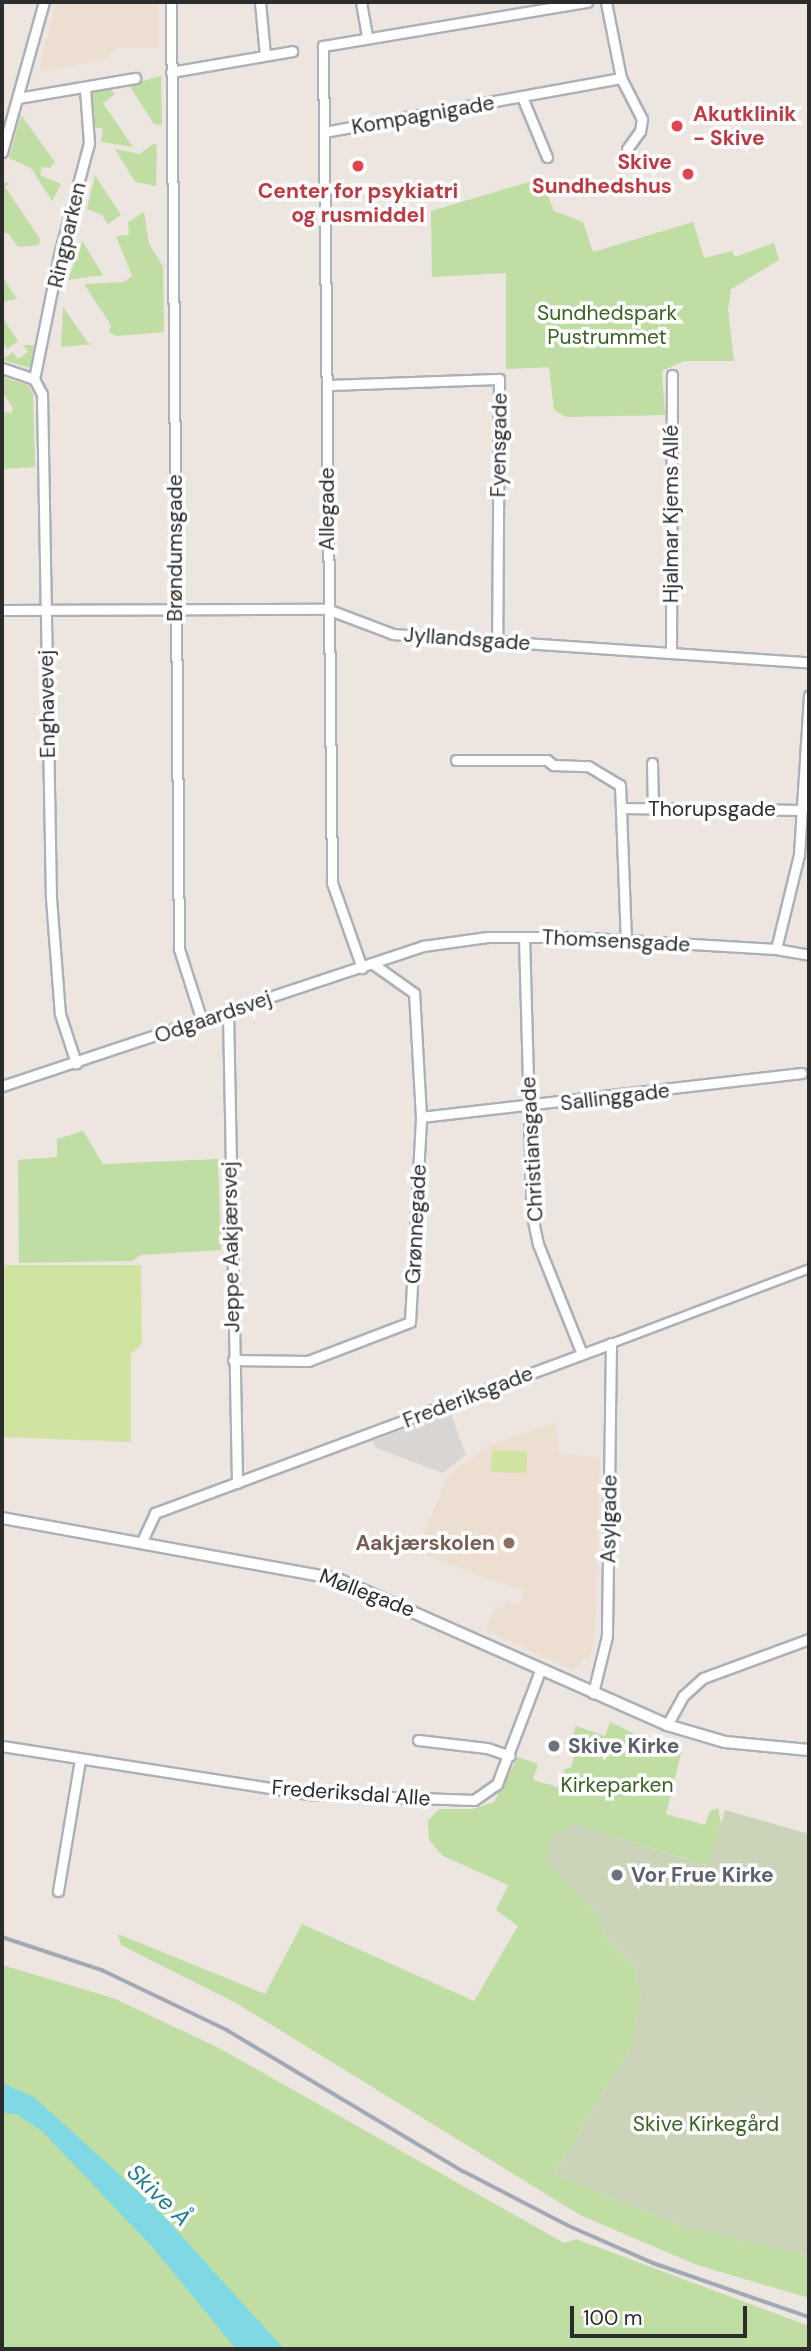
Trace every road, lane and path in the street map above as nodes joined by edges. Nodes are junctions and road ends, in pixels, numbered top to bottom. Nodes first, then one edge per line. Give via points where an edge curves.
1 (44, 2) edge
2 (171, 2) edge
3 (260, 2) edge
4 (361, 2) edge
5 (587, 2) edge
6 (606, 2) edge
7 (367, 37) junction
8 (292, 51) dead end
9 (265, 55) junction
10 (171, 72) junction
11 (135, 78) dead end
12 (621, 79) junction
13 (85, 89) junction
14 (18, 97) junction
15 (522, 97) junction
16 (324, 132) junction
17 (627, 149) dead end
18 (2, 152) edge
19 (547, 158) dead end
20 (2, 368) edge
21 (672, 375) dead end
22 (34, 379) junction
23 (327, 385) junction
24 (175, 607) junction
25 (327, 609) junction
26 (2, 610) edge
27 (45, 610) junction
28 (497, 641) junction
29 (671, 653) junction
30 (809, 662) edge
31 (809, 695) edge
32 (456, 761) dead end
33 (652, 763) dead end
34 (622, 808) junction
35 (653, 809) junction
36 (802, 810) junction
37 (524, 937) junction
38 (626, 942) junction
39 (423, 946) joint
40 (776, 949) junction
41 (809, 955) edge
42 (373, 964) junction
43 (362, 968) junction
44 (228, 1012) junction
45 (202, 1021) junction
46 (76, 1063) junction
47 (805, 1072) edge
48 (2, 1086) edge
49 (528, 1107) junction
50 (421, 1117) junction
51 (809, 1268) edge
52 (611, 1343) junction
53 (582, 1354) junction
54 (233, 1360) junction
55 (237, 1483) junction
56 (2, 1518) edge
57 (142, 1541) junction
58 (809, 1639) edge
59 (540, 1671) junction
60 (593, 1693) junction
61 (667, 1725) junction
62 (418, 1740) dead end
63 (2, 1746) edge
64 (809, 1750) edge
65 (510, 1756) junction
66 (80, 1759) junction
67 (58, 1891) dead end

1 - 14 street
2 - 10 street, Brøndumsgade
3 - 9 street
4 - 7 street
5 - 7 street
6 - 12 street
7 - 16 street, Allegade via 323,46
8 - 9 street
9 - 10 street
10 - 24 street, Brøndumsgade
11 - 13 street
12 - 15 street, Kompagnigade
12 - 17 street via 642,119 640,131
13 - 14 street
13 - 22 street, Ringparken via 89,143 59,255 45,344
14 - 18 street
15 - 16 street, Kompagnigade
15 - 19 street, Kompagnigade
16 - 23 street, Allegade
20 - 22 street
21 - 29 street, Hjalmar Kjems Allé
22 - 27 street, Enghavevej via 41,394
23 - 25 street, Allegade
23 - 28 street, Fyensgade via 499,379
24 - 25 street, Jyllandsgade
24 - 27 street, Jyllandsgade
24 - 45 street, Brøndumsgade via 179,949
25 - 28 street, Jyllandsgade via 394,634
25 - 43 street, Allegade via 332,883
26 - 27 street, Jyllandsgade
27 - 46 street, Enghavevej via 51,898 60,1014
28 - 29 street, Jyllandsgade
29 - 30 street, Jyllandsgade
31 - 36 street, Thorupsgade
32 - 34 street via 547,760 553,765 589,766 620,785
33 - 35 street
34 - 35 street, Thorupsgade
34 - 38 street
35 - 36 street, Thorupsgade
36 - 40 street, Thorupsgade via 799,855
37 - 38 street, Thomsensgade
37 - 39 street, Thomsensgade
37 - 49 street, Christiansgade
38 - 40 street, Thomsensgade
39 - 42 street, Odgaardsvej
40 - 41 street, Thomsensgade
42 - 43 street, Odgaardsvej
42 - 50 street, Grønnegade via 414,993
43 - 44 street, Odgaardsvej
44 - 45 street, Odgaardsvej
44 - 54 street, Jeppe Aakjærsvej
45 - 46 street, Odgaardsvej
46 - 48 street, Odgaardsvej
47 - 49 street, Sallinggade
49 - 50 street, Sallinggade
49 - 53 street, Christiansgade via 536,1235
50 - 54 street, Grønnegade via 410,1322 307,1361
51 - 52 street, Frederiksgade
52 - 53 street, Frederiksgade
52 - 60 street, Asylgade via 607,1636
53 - 55 street, Frederiksgade
54 - 55 street, Jeppe Aakjærsvej
55 - 57 street, Frederiksgade via 155,1513
56 - 57 street, Møllegade
57 - 59 street, Møllegade via 357,1585
58 - 61 street via 703,1678 683,1696
59 - 60 street, Møllegade
59 - 65 street, Frederiksdal Alle
60 - 61 street, Møllegade
61 - 64 street, Møllegade via 725,1742
62 - 65 street via 487,1748
63 - 66 street, Frederiksdal Alle
65 - 66 street, Frederiksdal Alle via 495,1786 474,1800 310,1794
66 - 67 street

